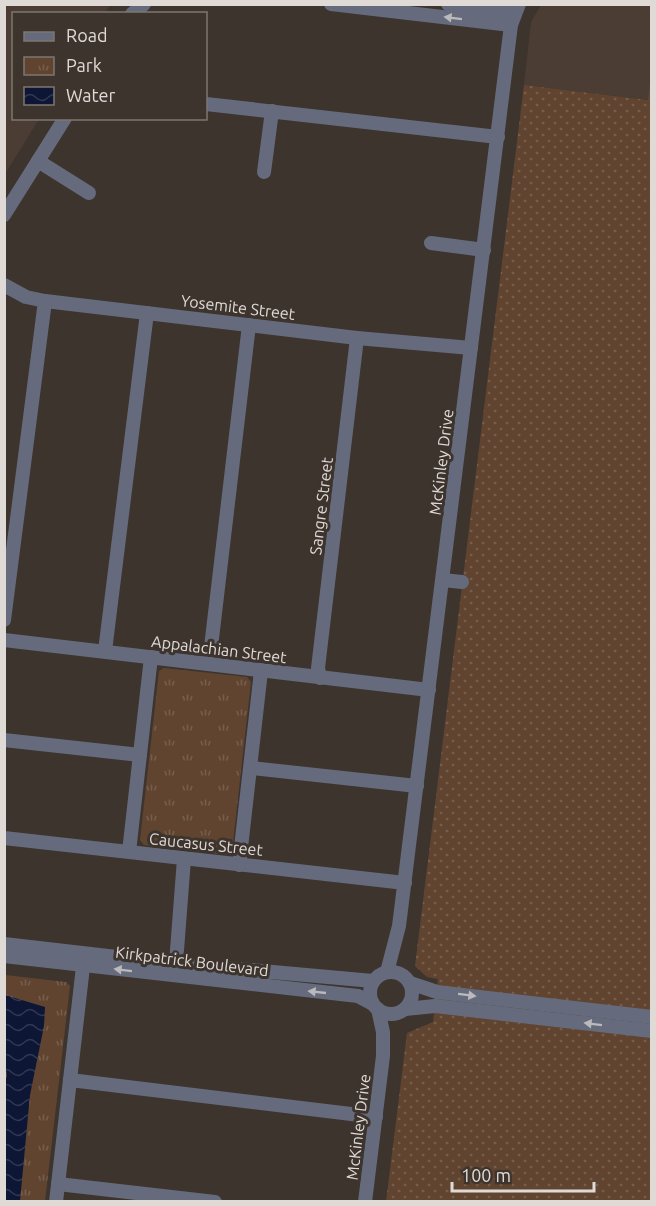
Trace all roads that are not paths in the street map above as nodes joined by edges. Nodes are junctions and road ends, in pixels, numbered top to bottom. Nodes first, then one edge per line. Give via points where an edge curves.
1 (331, 4) edge
2 (448, 4) edge
3 (431, 10) edge
4 (514, 14) edge
5 (207, 104) edge
6 (272, 111) junction
7 (64, 120) edge
8 (498, 137) junction
9 (38, 161) junction
10 (264, 172) dead end
11 (89, 193) dead end
12 (4, 215) edge
13 (432, 243) dead end
14 (484, 250) junction
15 (4, 285) edge
16 (45, 302) junction
17 (147, 313) junction
18 (249, 325) junction
19 (357, 338) junction
20 (471, 348) junction
21 (443, 580) junction
22 (462, 582) dead end
23 (4, 620) edge
24 (4, 640) edge
25 (105, 651) junction
26 (151, 657) junction
27 (209, 664) junction
28 (261, 671) junction
29 (320, 678) junction
30 (429, 690) junction
31 (4, 740) edge
32 (140, 755) junction
33 (251, 768) junction
34 (417, 786) junction
35 (4, 838) edge
36 (129, 852) junction
37 (184, 860) junction
38 (240, 865) junction
39 (405, 883) junction
40 (399, 926) junction
41 (4, 944) edge
42 (4, 956) edge
43 (84, 959) junction
44 (176, 963) junction
45 (387, 972) junction
46 (408, 980) junction
47 (373, 981) junction
48 (376, 1007) junction
49 (401, 1011) junction
50 (651, 1017) edge
51 (651, 1031) edge
52 (383, 1056) junction
53 (70, 1080) junction
54 (376, 1117) junction
55 (58, 1184) junction
56 (56, 1202) edge
57 (215, 1202) edge
58 (365, 1202) edge

1 - 3 street
2 - 4 street
4 -> 3 street
4 - 8 street, McKinley Drive
5 - 6 street
6 - 8 street
6 - 10 street
7 - 9 street
8 - 14 street, McKinley Drive
9 - 11 street
9 - 12 street
13 - 14 street
14 - 20 street, McKinley Drive
15 - 16 street, Yosemite Street
16 - 17 street, Yosemite Street
16 - 23 street
17 - 18 street, Yosemite Street
17 - 25 street
18 - 19 street, Yosemite Street
18 - 27 street
19 - 20 street, Yosemite Street
19 - 29 street, Sangre Street via 318,668
20 - 21 street, McKinley Drive
21 - 22 street
21 - 30 street, McKinley Drive
24 - 25 street, Appalachian Street
25 - 26 street, Appalachian Street
26 - 27 street, Appalachian Street
26 - 32 street
27 - 28 street, Appalachian Street
28 - 29 street, Appalachian Street
28 - 33 street
29 - 30 street, Appalachian Street
30 - 34 street, McKinley Drive
31 - 32 street
32 - 36 street
33 - 34 street
33 - 38 street
34 - 39 street, McKinley Drive
35 - 36 street, Caucasus Street
36 - 37 street, Caucasus Street
37 - 38 street, Caucasus Street
37 - 44 street
38 - 39 street, Caucasus Street
39 - 40 street, McKinley Drive
40 - 45 street, McKinley Drive
40 - 46 street, McKinley Drive via 401,963
41 - 43 street, Kirkpatrick Boulevard
42 - 43 street, Kirkpatrick Boulevard
43 - 44 street, Kirkpatrick Boulevard
48 -> 43 street, Kirkpatrick Boulevard via 358,996
43 - 53 street
44 - 47 street, Kirkpatrick Boulevard
45 - 46 street via 394,971
45 - 47 street
46 - 49 street via 412,997
46 -> 50 street via 437,992
47 - 48 street via 370,991
48 - 49 street via 384,1013
48 - 52 street, McKinley Drive via 383,1032
51 -> 49 street via 435,1006
49 - 52 street, McKinley Drive
52 - 54 street, McKinley Drive
53 - 54 street
53 - 55 street
54 - 58 street, McKinley Drive
55 - 56 street
55 - 57 street

